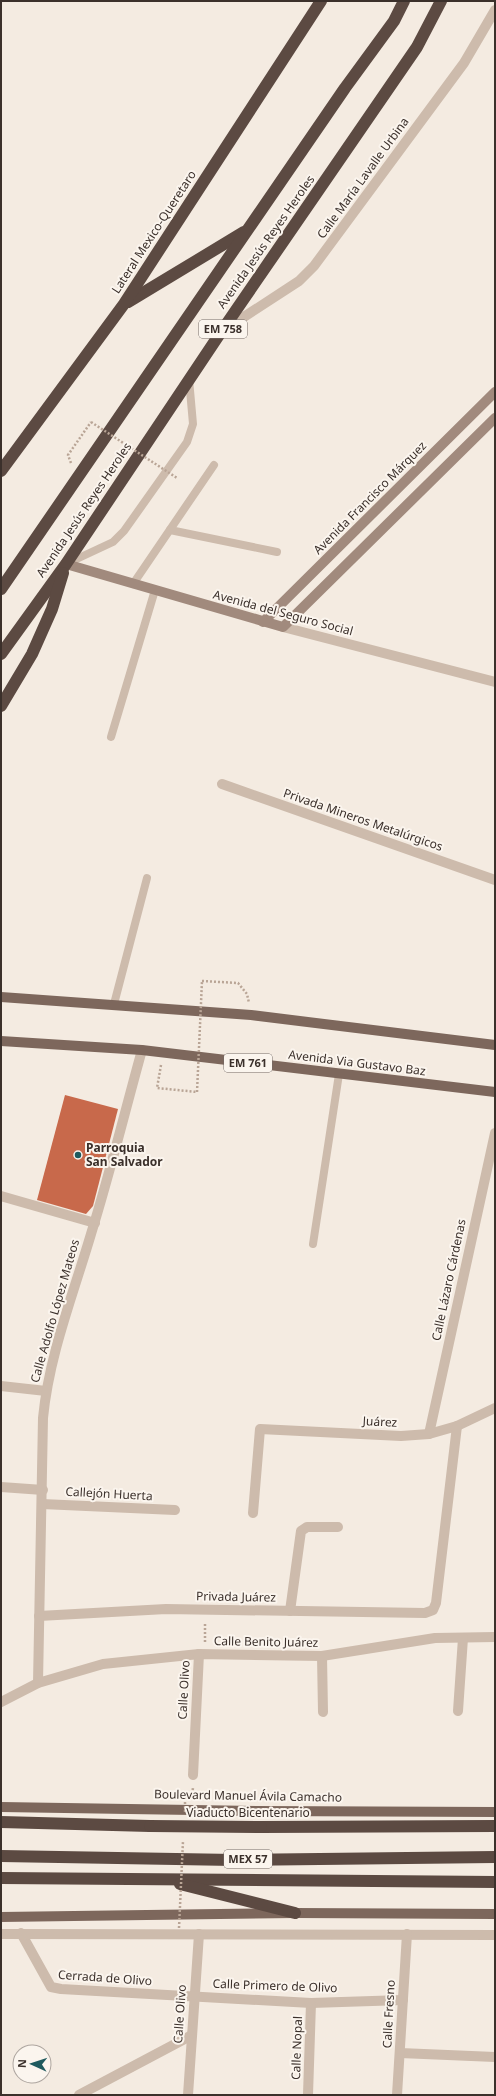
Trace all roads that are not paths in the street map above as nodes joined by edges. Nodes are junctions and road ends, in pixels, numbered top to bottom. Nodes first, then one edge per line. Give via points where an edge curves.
1 (322, 1) edge
2 (404, 1) edge
3 (441, 1) edge
4 (495, 10) edge
5 (247, 231) junction
6 (124, 304) junction
7 (220, 332) junction
8 (189, 380) junction
9 (495, 392) edge
10 (495, 418) edge
11 (214, 465) dead end
12 (1, 471) edge
13 (170, 530) junction
14 (29, 548) junction
15 (276, 552) dead end
16 (66, 564) junction
17 (1, 579) edge
18 (134, 584) junction
19 (1, 589) edge
20 (155, 590) junction
21 (263, 622) junction
22 (283, 627) junction
23 (1, 654) edge
24 (495, 682) edge
25 (1, 706) edge
26 (111, 737) dead end
27 (222, 784) dead end
28 (147, 878) dead end
29 (495, 880) edge
30 (1, 997) edge
31 (114, 1004) junction
32 (1, 1042) edge
33 (495, 1045) edge
34 (142, 1050) junction
35 (339, 1074) junction
36 (495, 1092) edge
37 (495, 1133) edge
38 (1, 1196) edge
39 (95, 1223) junction
40 (313, 1244) dead end
41 (1, 1386) edge
42 (46, 1391) junction
43 (495, 1408) edge
44 (457, 1426) junction
45 (429, 1434) junction
46 (1, 1487) edge
47 (43, 1490) junction
48 (42, 1504) junction
49 (175, 1510) dead end
50 (253, 1513) dead end
51 (338, 1527) dead end
52 (290, 1611) junction
53 (39, 1616) junction
54 (495, 1637) edge
55 (463, 1638) junction
56 (199, 1654) junction
57 (322, 1656) junction
58 (38, 1683) junction
59 (1, 1702) edge
60 (458, 1711) dead end
61 (323, 1712) dead end
62 (193, 1775) road end
63 (1, 1807) edge
64 (495, 1812) edge
65 (1, 1822) edge
66 (495, 1826) edge
67 (1, 1856) edge
68 (495, 1857) edge
69 (1, 1878) edge
70 (161, 1880) junction
71 (495, 1882) edge
72 (295, 1913) junction
73 (495, 1914) edge
74 (1, 1917) edge
75 (21, 1933) junction
76 (1, 1934) edge
77 (199, 1934) junction
78 (407, 1934) junction
79 (495, 1935) edge
80 (194, 1996) junction
81 (403, 2000) junction
82 (311, 2003) junction
83 (192, 2035) junction
84 (400, 2053) junction
85 (495, 2057) edge
86 (78, 2095) edge
87 (188, 2095) edge
88 (308, 2095) edge
89 (397, 2095) edge

1 - 6 highway, Lateral Mexico-Queretaro
2 - 5 highway, Avenida Jesús Reyes Heroles / EM 758 via 394,21
3 - 7 highway, Avenida Jesús Reyes Heroles / EM 758 via 417,47
4 - 7 street, Calle María Lavalle Urbina via 464,63 314,266 299,281
5 - 6 highway
5 - 14 highway, Avenida Jesús Reyes Heroles / EM 758
6 - 12 highway, Lateral Mexico-Queretaro
7 - 8 highway, Avenida Jesús Reyes Heroles / EM 758
8 - 16 highway, Avenida Jesús Reyes Heroles / EM 758
8 - 16 lane via 193,424 187,442 124,531 113,542
9 - 21 street, Avenida Francisco Márquez
10 - 22 street
11 - 13 lane
13 - 15 lane
13 - 18 lane
14 - 17 highway
14 - 19 highway, Avenida Jesús Reyes Heroles / EM 758
16 - 18 street, Avenida del Seguro Social
16 - 23 highway, Avenida Jesús Reyes Heroles / EM 758
16 - 25 highway via 52,609 32,654
18 - 20 street, Avenida del Seguro Social
20 - 21 street, Avenida del Seguro Social
20 - 26 lane
21 - 22 street, Avenida del Seguro Social
22 - 24 street, Avenida del Seguro Social
27 - 29 street, Privada Mineros Metalúrgicos
28 - 31 lane
30 - 31 main road
31 - 33 main road via 251,1015
32 - 34 main road, Avenida Via Gustavo Baz / EM 761
34 - 35 main road, Avenida Via Gustavo Baz / EM 761
34 - 39 street, Calle Adolfo López Mateos
35 - 36 main road, Avenida Via Gustavo Baz / EM 761
35 - 40 lane
37 - 45 street, Calle Lázaro Cárdenas
38 - 39 street
39 - 42 street, Calle Adolfo López Mateos via 53,1357
41 - 42 street
42 - 47 street, Calle Adolfo López Mateos via 43,1418
43 - 44 street, Juárez
44 - 45 street, Juárez
44 - 52 street, Privada Juárez via 436,1603 432,1610 425,1613
45 - 50 street, Juárez via 401,1436 260,1429
46 - 47 street
47 - 48 street, Calle Adolfo López Mateos
48 - 49 street, Callejón Huerta
48 - 53 street, Calle Adolfo López Mateos
51 - 52 street via 303,1528 301,1531
52 - 53 street, Privada Juárez via 166,1609
53 - 58 street, Calle Adolfo López Mateos
54 - 55 street, Calle Benito Juárez
55 - 57 street, Calle Benito Juárez via 435,1638
55 - 60 street
56 - 57 street, Calle Benito Juárez
56 - 58 street, Calle Benito Juárez via 102,1664
56 - 62 street, Calle Olivo
57 - 61 street
58 - 59 street, Calle Benito Juárez
63 - 64 main road, Boulevard Manuel Ávila Camacho via 188,1813
65 - 66 highway, Viaducto Bicentenario, bridge via 150,1826
67 - 68 highway, MEX 57 via 234,1860
69 - 70 highway, MEX 57
70 - 71 highway, MEX 57
70 - 72 highway
72 - 73 main road
72 - 74 main road
75 - 76 street
75 - 77 street
75 - 80 street, Cerrada de Olivo via 51,1987
77 - 78 street
77 - 80 street, Calle Olivo
78 - 79 street
78 - 81 street, Calle Fresno
80 - 82 street, Calle Primero de Olivo
80 - 83 street, Calle Olivo
81 - 82 street, Calle Primero de Olivo
81 - 84 street, Calle Fresno
82 - 88 street, Calle Nopal
83 - 86 street
83 - 87 street, Calle Olivo
84 - 85 street
84 - 89 street, Calle Fresno

